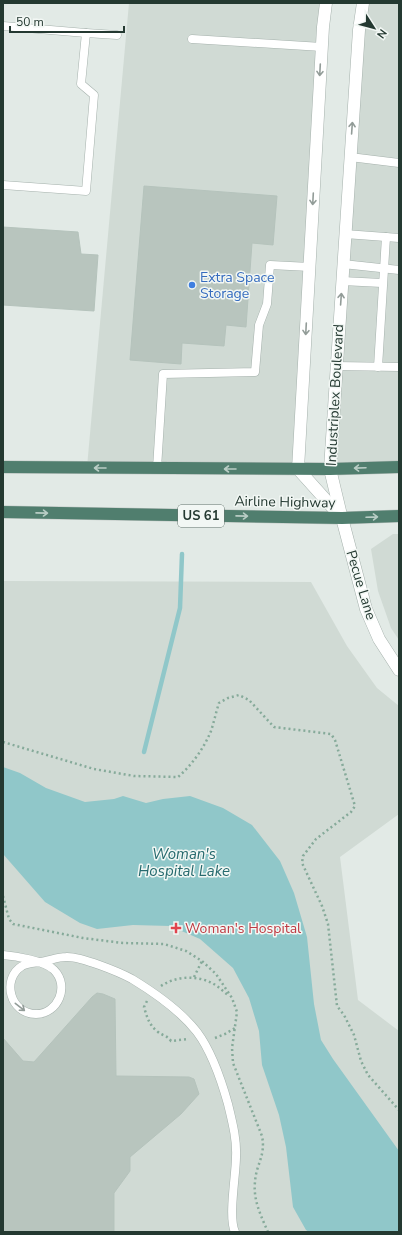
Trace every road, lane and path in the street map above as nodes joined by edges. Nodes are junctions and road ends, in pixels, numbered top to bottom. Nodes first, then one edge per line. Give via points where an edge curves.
1 (326, 3) edge
2 (363, 3) edge
3 (3, 26) edge
4 (86, 33) junction
5 (117, 35) dead end
6 (192, 39) dead end
7 (322, 46) junction
8 (350, 157) junction
9 (399, 163) edge
10 (3, 185) edge
11 (345, 234) junction
12 (386, 237) junction
13 (399, 238) edge
14 (343, 264) junction
15 (310, 267) junction
16 (383, 268) junction
17 (399, 270) edge
18 (342, 281) junction
19 (382, 283) junction
20 (336, 366) junction
21 (378, 367) junction
22 (399, 367) edge
23 (3, 467) edge
24 (399, 467) edge
25 (157, 468) junction
26 (298, 469) junction
27 (330, 469) junction
28 (3, 512) edge
29 (399, 516) edge
30 (342, 518) junction
31 (399, 670) edge
32 (3, 742) edge
33 (3, 955) edge
34 (202, 961) dead end
35 (40, 962) junction
36 (194, 977) dead end
37 (6, 985) edge
38 (399, 1110) edge
39 (235, 1232) edge

1 - 7 street
8 -> 2 street, Industriplex Boulevard
3 - 4 lane
4 - 5 lane
4 - 10 lane via 81,84 94,95 86,191
6 - 7 lane
7 -> 15 street
8 - 9 lane
8 - 11 street, Industriplex Boulevard
11 - 12 lane
11 - 14 street, Industriplex Boulevard
12 - 13 lane
12 - 16 lane
14 - 16 lane
14 - 18 street, Industriplex Boulevard
15 - 25 lane via 270,265 268,304 259,325 255,372 163,374
15 -> 26 street
16 - 17 lane
16 - 19 lane
18 - 19 lane
20 -> 18 street, Industriplex Boulevard
19 - 21 lane
20 - 21 lane
20 - 27 street, Industriplex Boulevard
21 - 22 lane
25 -> 23 highway
24 -> 27 highway
26 -> 25 highway
26 - 27 highway
26 - 30 street, Industriplex Boulevard
27 - 30 street, Industriplex Boulevard
28 -> 30 highway, Airline Highway / US 61
30 -> 29 highway, Airline Highway / US 61
30 - 31 street, Pecue Lane via 366,609 379,639
32 - 38 path via 94,769 134,776 178,777 196,757 210,731 219,704 239,695 249,700 274,727 331,734 355,806 316,839 303,856 302,863 328,924 337,1006 354,1034 360,1061 368,1075
33 - 35 lane
34 - 36 path
35 - 37 lane via 23,966
37 -> 35 lane via 14,1002 27,1012 44,1013 51,1009 61,995 62,986 55,970
35 - 39 lane via 67,956 94,962 130,978 178,1012 197,1032 224,1089 233,1124 236,1155 232,1209

